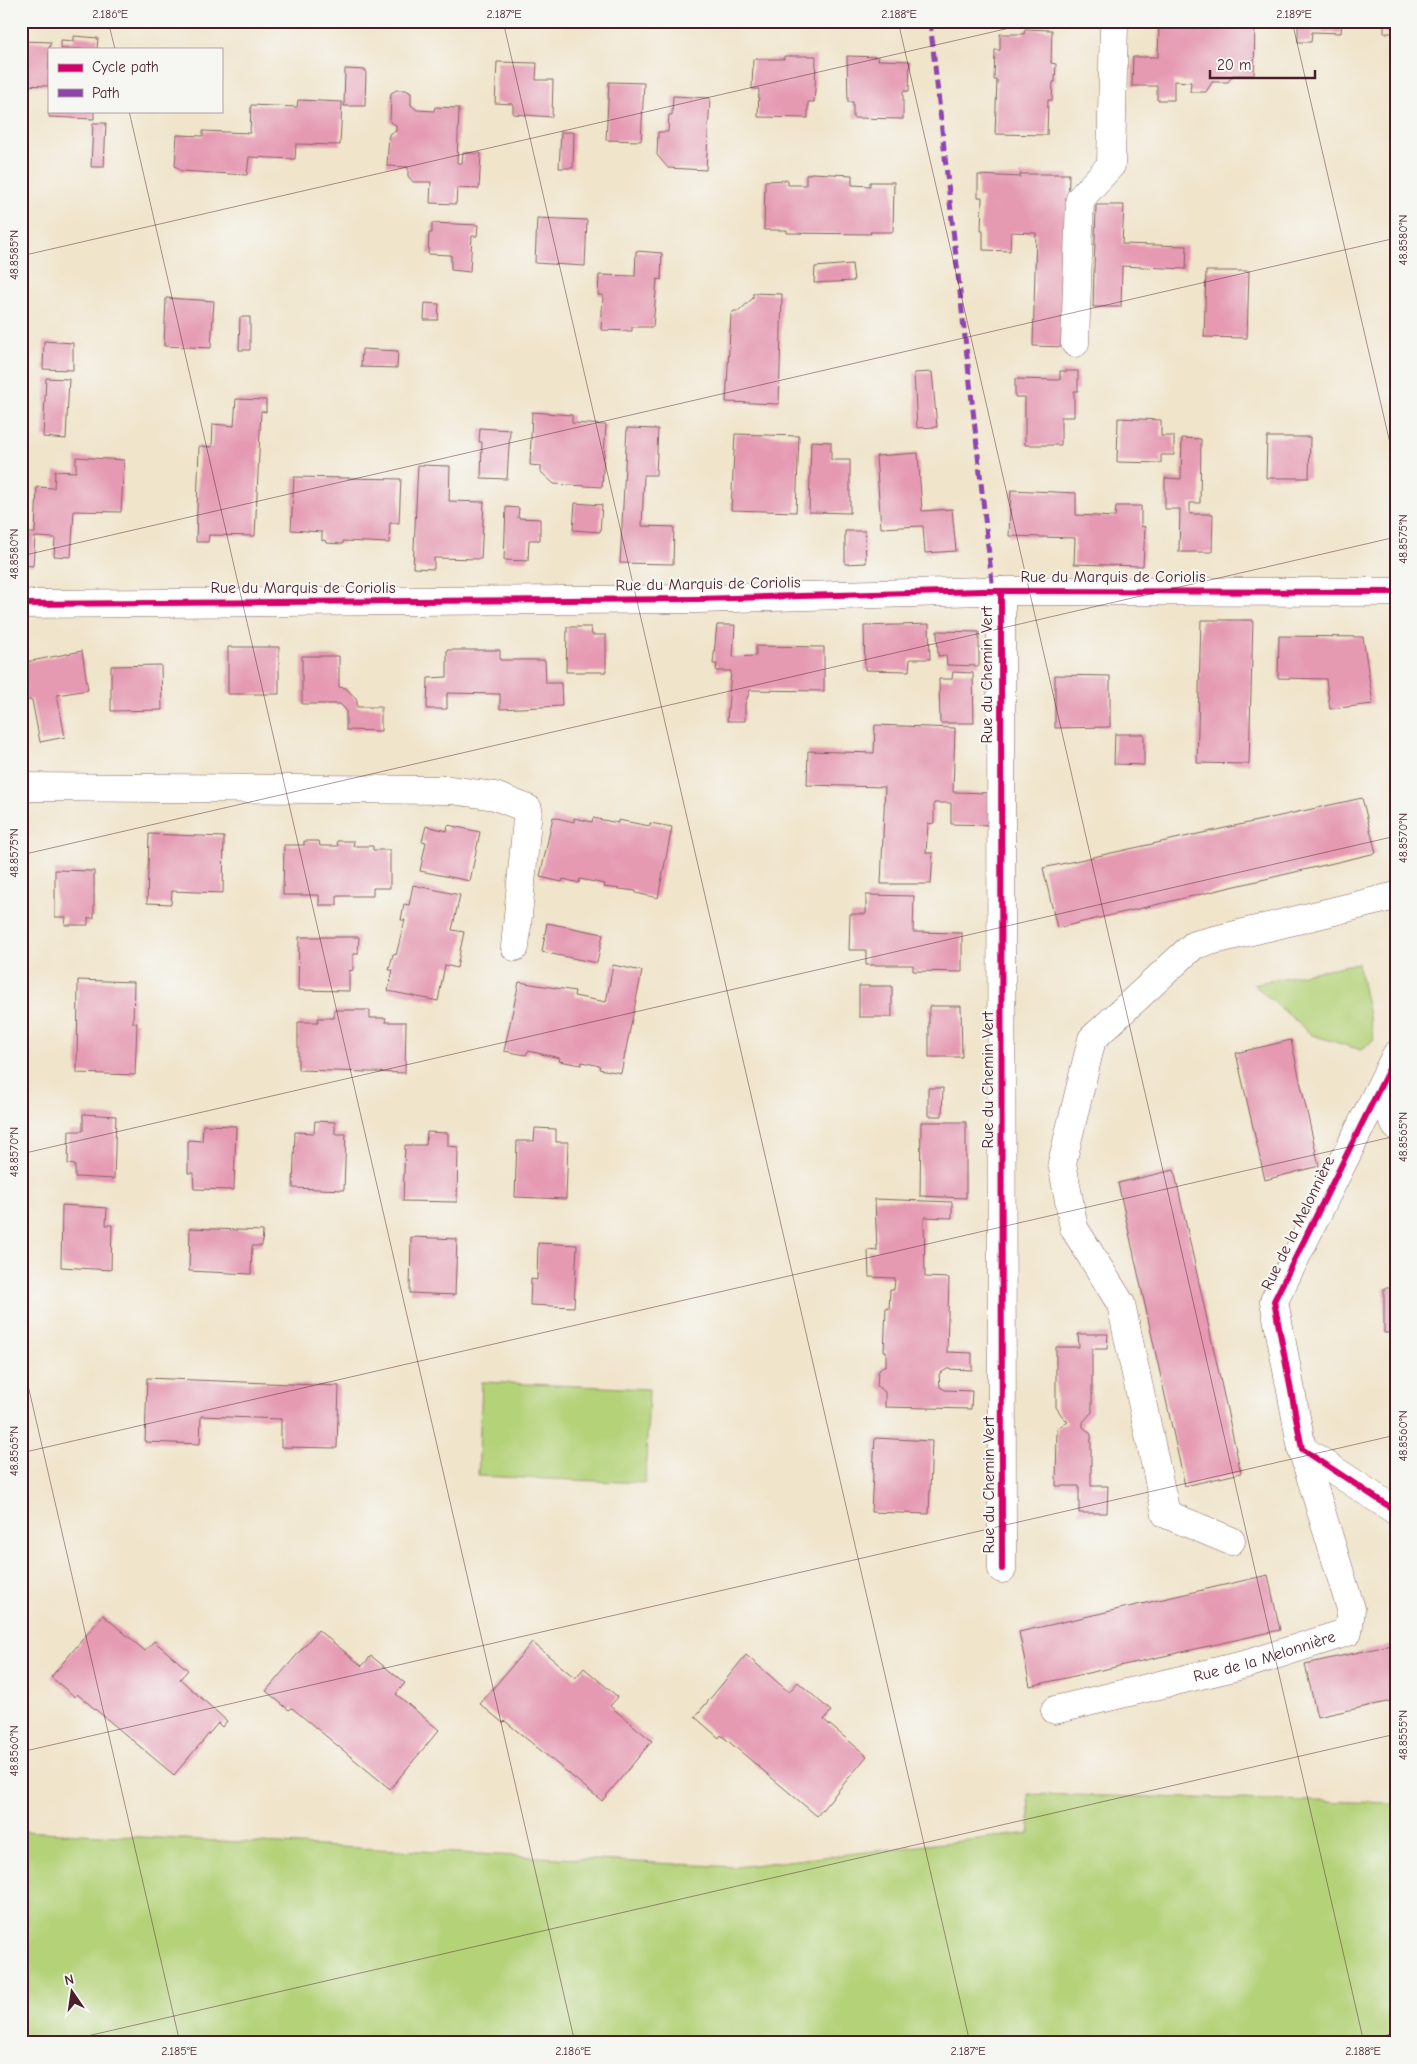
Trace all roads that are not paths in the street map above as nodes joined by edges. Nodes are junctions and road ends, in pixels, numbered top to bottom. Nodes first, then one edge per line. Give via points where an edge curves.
1 (1114, 21) edge
2 (1075, 343) dead end
3 (1001, 591) junction
4 (1396, 592) edge
5 (21, 604) edge
6 (21, 787) edge
7 (1396, 896) edge
8 (515, 947) dead end
9 (1396, 1055) edge
10 (1379, 1091) junction
11 (1396, 1126) edge
12 (1302, 1449) junction
13 (1396, 1512) edge
14 (1231, 1541) dead end
15 (1002, 1569) dead end
16 (1054, 1710) dead end

1 - 2 street via 1111,165 1080,199
3 - 4 street, Rue du Marquis de Coriolis
3 - 5 street, Rue du Marquis de Coriolis via 698,599
3 - 15 street, Rue du Chemin Vert
6 - 8 street via 451,790 495,796 528,809
7 - 14 street via 1194,945 1092,1039 1062,1163 1074,1228 1121,1304 1166,1514
9 - 10 street, Rue de la Melonnière
10 - 11 street
10 - 12 street, Rue de la Melonnière via 1274,1301
12 - 13 street
12 - 16 street, Rue de la Melonnière via 1351,1610 1348,1632 1247,1664

